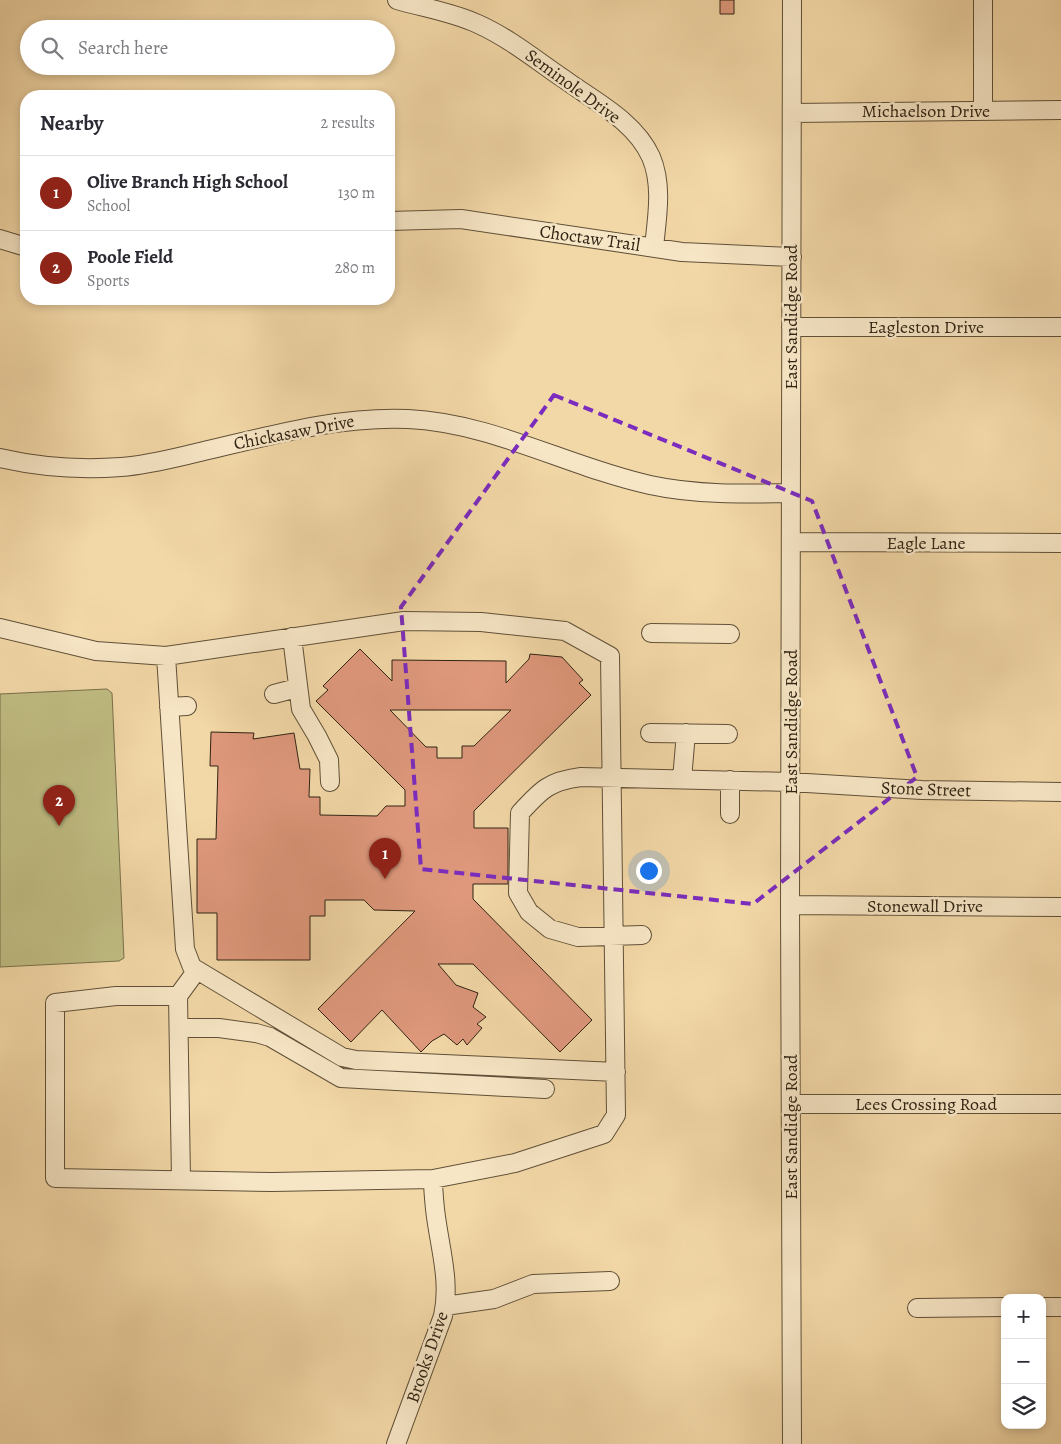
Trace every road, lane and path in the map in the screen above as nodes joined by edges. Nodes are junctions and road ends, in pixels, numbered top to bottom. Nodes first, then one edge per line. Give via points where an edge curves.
1 (397, 0) edge
2 (792, 0) edge
3 (983, 0) edge
4 (1061, 110) edge
5 (983, 111) junction
6 (792, 113) junction
7 (395, 222) edge
8 (0, 239) edge
9 (20, 245) edge
10 (654, 247) junction
11 (792, 257) junction
12 (791, 327) junction
13 (1061, 328) edge
14 (0, 458) edge
15 (791, 493) junction
16 (791, 542) junction
17 (1061, 544) edge
18 (0, 628) edge
19 (651, 633) dead end
20 (730, 634) dead end
21 (292, 638) junction
22 (166, 656) junction
23 (297, 688) junction
24 (274, 694) dead end
25 (187, 706) dead end
26 (169, 707) junction
27 (650, 733) dead end
28 (686, 733) junction
29 (728, 734) dead end
30 (611, 778) junction
31 (682, 779) junction
32 (730, 780) junction
33 (330, 782) dead end
34 (790, 782) junction
35 (1061, 792) edge
36 (730, 814) dead end
37 (790, 905) junction
38 (1061, 907) edge
39 (642, 934) dead end
40 (614, 935) junction
41 (197, 970) junction
42 (178, 996) junction
43 (179, 1028) junction
44 (616, 1072) junction
45 (545, 1089) dead end
46 (791, 1104) junction
47 (1061, 1104) edge
48 (181, 1179) junction
49 (433, 1179) junction
50 (610, 1281) dead end
51 (445, 1306) junction
52 (1001, 1307) edge
53 (1046, 1307) edge
54 (1061, 1307) edge
55 (917, 1308) dead end
56 (396, 1444) edge
57 (792, 1444) edge

1 - 10 street, Seminole Drive via 453,14 495,32 609,111 639,136 650,155 657,178
2 - 6 street, East Sandidge Road
3 - 5 street
4 - 5 street, Michaelson Drive
5 - 6 street, Michaelson Drive
6 - 11 street, East Sandidge Road
7 - 10 street, Choctaw Trail via 461,219
8 - 9 street
10 - 11 street, Choctaw Trail
11 - 12 street, East Sandidge Road
12 - 13 street, Eagleston Drive
12 - 15 street, East Sandidge Road
14 - 15 street, Chickasaw Drive via 55,467 121,467 157,462 313,425 356,419 408,419 467,427 650,485 728,494
15 - 16 street, East Sandidge Road
16 - 17 street, Eagle Lane
16 - 34 street, East Sandidge Road
18 - 22 street via 96,651
19 - 20 street
21 - 22 street
21 - 23 street
21 - 30 street via 404,621 481,622 565,631 610,656
22 - 26 street
23 - 24 street
23 - 33 street via 300,709 329,760
25 - 26 street
26 - 41 street via 185,949 192,967
27 - 28 street
28 - 29 street
28 - 31 street
30 - 31 street, Stone Street
30 - 40 street
30 - 40 street, Stone Street via 581,777 558,782 541,790 520,813 518,893 529,912 550,929 578,937
31 - 32 street, Stone Street
32 - 34 street, Stone Street
32 - 36 street
34 - 35 street, Stone Street via 922,790
34 - 37 street, East Sandidge Road
37 - 38 street, Stonewall Drive
37 - 46 street, East Sandidge Road
39 - 40 street, Stone Street
40 - 44 street
41 - 42 street
41 - 44 street via 342,1057
42 - 43 street
42 - 48 street via 116,996 56,1003 56,1178
43 - 45 street via 219,1028 270,1037 341,1078
43 - 48 street
44 - 49 street via 616,1115 604,1134 515,1163
46 - 47 street, Lees Crossing Road
46 - 57 street, East Sandidge Road
48 - 49 street via 272,1182
49 - 51 street, Brooks Drive via 447,1284
50 - 51 street via 533,1284 494,1300
51 - 56 street, Brooks Drive
52 - 55 street
53 - 54 street

